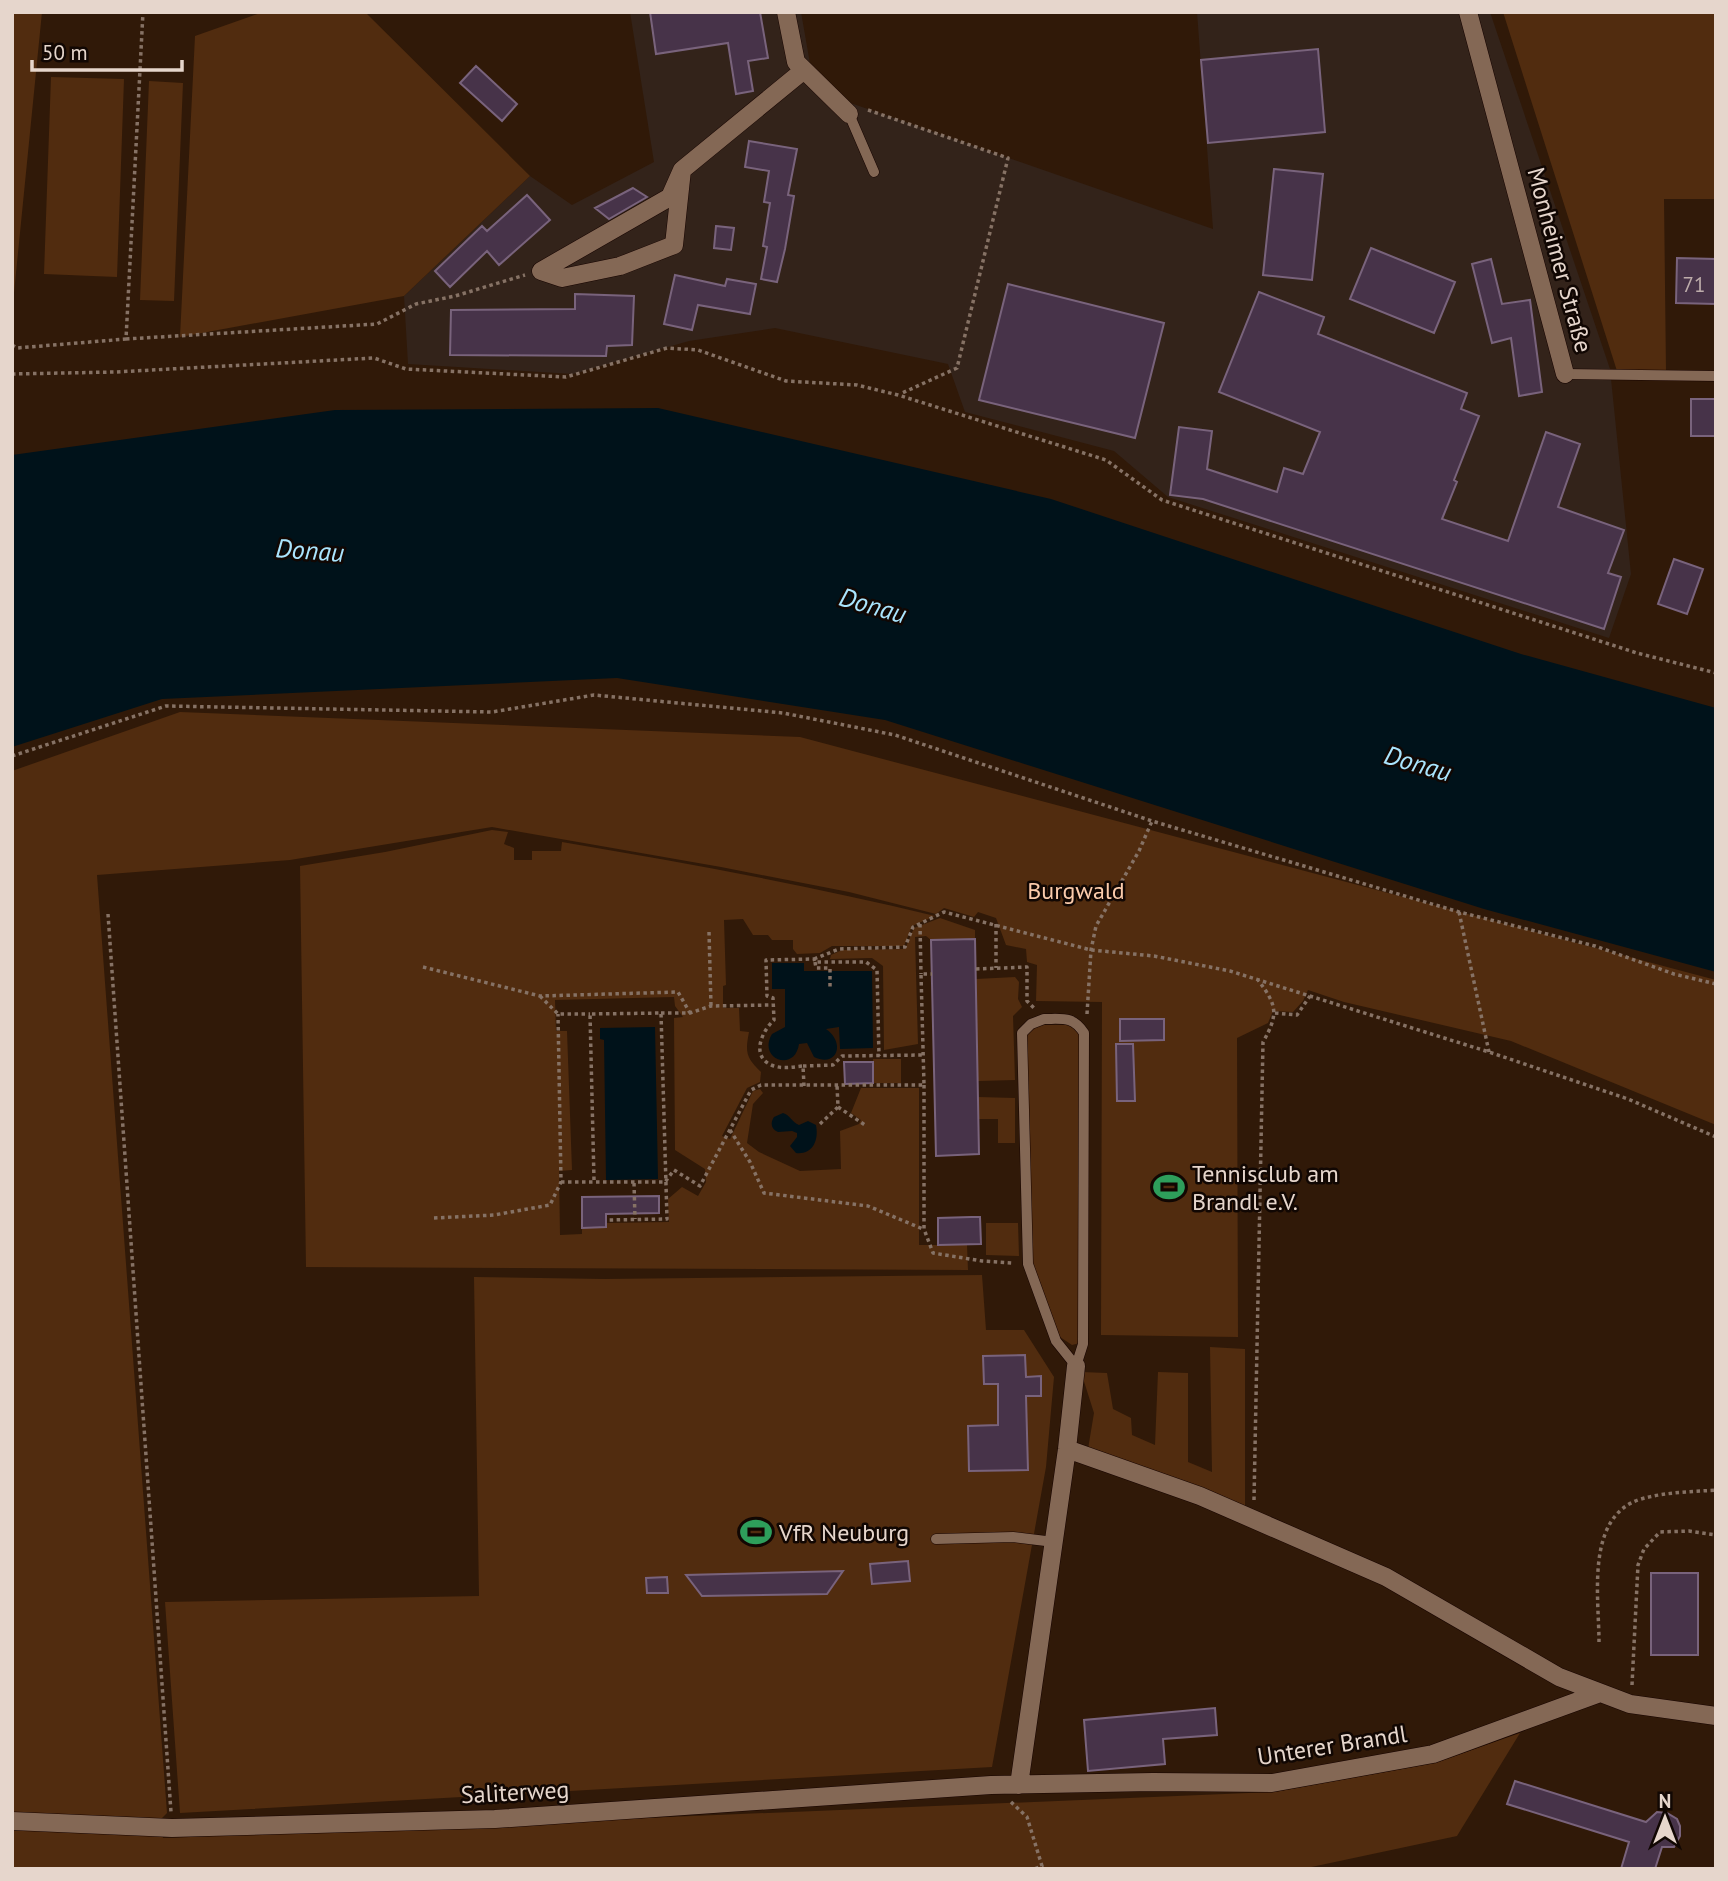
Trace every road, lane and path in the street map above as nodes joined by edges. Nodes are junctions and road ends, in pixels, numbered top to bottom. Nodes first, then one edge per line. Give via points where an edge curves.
1 (143, 12) edge
2 (786, 12) edge
3 (1468, 12) edge
4 (804, 70) junction
5 (833, 98) junction
6 (849, 114) joint
7 (682, 170) junction
8 (874, 172) dead end
9 (541, 271) junction
10 (127, 339) junction
11 (12, 345) edge
12 (12, 374) edge
13 (1565, 374) joint
14 (1716, 376) edge
15 (898, 395) junction
16 (1716, 673) edge
17 (12, 756) edge
18 (1152, 821) junction
19 (1459, 912) junction
20 (108, 914) dead end
21 (920, 924) junction
22 (996, 924) junction
23 (709, 932) dead end
24 (1091, 950) junction
25 (814, 960) junction
26 (423, 967) dead end
27 (996, 968) junction
28 (976, 970) dead end
29 (921, 974) junction
30 (932, 974) dead end
31 (1257, 979) junction
32 (1716, 984) edge
33 (830, 989) dead end
34 (540, 996) junction
35 (1310, 996) junction
36 (772, 1005) junction
37 (711, 1006) junction
38 (661, 1013) junction
39 (690, 1013) junction
40 (1275, 1013) junction
41 (558, 1014) junction
42 (590, 1014) junction
43 (1044, 1020) junction
44 (1084, 1033) junction
45 (1489, 1052) junction
46 (922, 1055) junction
47 (879, 1056) junction
48 (803, 1066) junction
49 (837, 1085) junction
50 (924, 1085) junction
51 (804, 1086) junction
52 (838, 1107) junction
53 (820, 1124) dead end
54 (865, 1125) dead end
55 (730, 1130) junction
56 (1716, 1137) edge
57 (594, 1180) junction
58 (561, 1182) junction
59 (665, 1182) junction
60 (634, 1183) junction
61 (435, 1218) dead end
62 (606, 1220) dead end
63 (635, 1220) junction
64 (924, 1229) junction
65 (1028, 1264) junction
66 (1076, 1366) junction
67 (1067, 1449) junction
68 (1716, 1490) edge
69 (1253, 1519) junction
70 (1716, 1535) edge
71 (936, 1539) dead end
72 (1054, 1542) junction
73 (1599, 1642) dead end
74 (1600, 1693) junction
75 (1630, 1704) junction
76 (1716, 1716) edge
77 (1019, 1784) junction
78 (991, 1785) junction
79 (12, 1821) edge
80 (172, 1828) junction
81 (1034, 1869) edge

1 - 10 path
2 - 4 street via 796,62
3 - 13 street, Monheimer Straße
4 - 5 street
4 - 7 street
5 - 6 street
5 - 15 path via 1008,158 957,368
6 - 8 lane
7 - 9 street via 670,197
7 - 9 street via 674,245 620,266 562,278
9 - 10 path via 416,303 377,324
10 - 11 path
12 - 15 path via 374,358 407,369 566,377 667,348 698,349 786,382 857,386
13 - 14 lane, Monheimer Straße
15 - 16 path via 1106,460 1163,500 1637,653
17 - 18 path via 166,706 492,712 594,695 783,713 895,735
18 - 19 path
18 - 24 path via 1097,926
19 - 32 path via 1595,946
19 - 45 path
20 - 80 path
21 - 22 path via 944,912
21 - 25 path via 913,927 905,947 839,949
21 - 29 path
22 - 24 path
22 - 27 path
23 - 37 path
24 - 31 path via 1154,956
24 - 44 path
25 - 33 path via 816,968 830,968
25 - 36 path via 766,960 767,996 773,998
25 - 47 path via 866,962 877,970
26 - 34 path
27 - 28 path
27 - 43 path via 1027,967 1027,1001
29 - 30 path
29 - 46 path
31 - 35 path
31 - 40 path via 1272,999
34 - 39 path via 678,992
34 - 41 path
35 - 40 path via 1297,1015
35 - 45 path
36 - 37 path
36 - 48 path via 774,1020 760,1039 764,1060 784,1068
37 - 39 path
38 - 39 path
38 - 42 path
38 - 59 path
40 - 69 path via 1263,1042
41 - 42 path
41 - 58 path
42 - 57 path
43 - 44 lane via 1066,1019 1077,1023
43 - 65 lane via 1023,1033
44 - 66 lane via 1083,1344
45 - 56 path via 1629,1099
46 - 47 path
46 - 50 path
47 - 48 path via 842,1056 833,1065
48 - 51 path
49 - 50 path
49 - 51 path
49 - 52 path
50 - 64 path
51 - 55 path via 761,1085 751,1090
52 - 53 path
52 - 54 path
55 - 59 path via 700,1186 674,1170
55 - 64 path via 764,1192 868,1206
57 - 58 path
57 - 60 path
58 - 61 path via 550,1205 494,1215
59 - 60 path
59 - 63 path via 667,1219
60 - 63 path
62 - 63 path
64 - 65 path via 933,1253
65 - 66 lane via 1056,1341
66 - 67 street
67 - 69 street
67 - 72 street
68 - 73 path via 1639,1500 1623,1507 1609,1524 1599,1556
69 - 74 street via 1386,1577 1559,1677
70 - 75 path via 1660,1532 1644,1549 1639,1565
71 - 72 lane via 1013,1537
72 - 77 street
74 - 75 street
74 - 77 street, Unterer Brandl via 1433,1754 1272,1783
75 - 76 street
77 - 78 street, Saliterweg
78 - 80 street, Saliterweg via 495,1819
78 - 81 path via 1027,1817 1042,1866
79 - 80 street, Saliterweg

